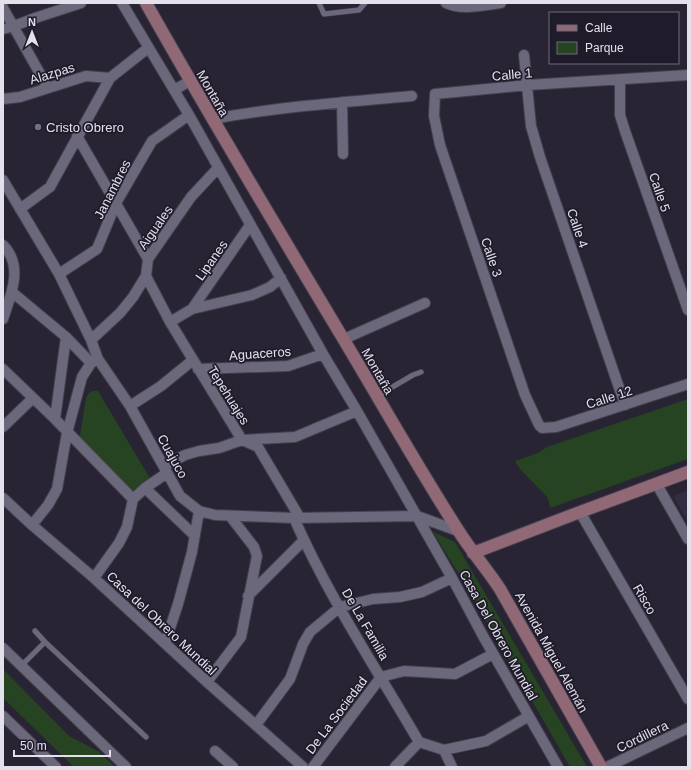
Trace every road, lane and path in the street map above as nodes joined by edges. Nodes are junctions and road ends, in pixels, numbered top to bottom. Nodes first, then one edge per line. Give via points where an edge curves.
1 (81, 3) edge
2 (122, 3) edge
3 (146, 3) edge
4 (319, 3) edge
5 (365, 3) edge
6 (446, 3) edge
7 (501, 3) edge
8 (3, 8) edge
9 (14, 26) junction
10 (3, 28) edge
11 (148, 48) junction
12 (524, 55) dead end
13 (688, 75) edge
14 (110, 78) junction
15 (620, 80) junction
16 (190, 81) junction
17 (528, 85) junction
18 (48, 88) junction
19 (174, 90) junction
20 (435, 94) joint
21 (412, 96) dead end
22 (3, 99) edge
23 (342, 102) junction
24 (189, 115) junction
25 (212, 120) junction
26 (77, 136) junction
27 (343, 154) dead end
28 (218, 168) junction
29 (3, 180) edge
30 (116, 203) junction
31 (20, 209) junction
32 (250, 225) junction
33 (3, 245) edge
34 (148, 259) junction
35 (60, 274) junction
36 (146, 276) junction
37 (281, 278) junction
38 (12, 292) junction
39 (425, 303) dead end
40 (192, 309) junction
41 (688, 310) edge
42 (3, 319) edge
43 (170, 322) junction
44 (66, 337) junction
45 (91, 340) junction
46 (344, 340) junction
47 (323, 354) junction
48 (94, 361) junction
49 (196, 365) junction
50 (3, 369) edge
51 (421, 372) dead end
52 (688, 384) edge
53 (376, 396) junction
54 (33, 398) junction
55 (625, 405) junction
56 (130, 406) junction
57 (357, 411) junction
58 (54, 419) junction
59 (539, 425) joint
60 (3, 427) edge
61 (67, 433) junction
62 (242, 440) junction
63 (166, 470) junction
64 (688, 472) edge
65 (656, 483) junction
66 (145, 488) junction
67 (3, 498) edge
68 (133, 499) junction
69 (199, 511) junction
70 (580, 512) junction
71 (230, 516) junction
72 (417, 516) junction
73 (297, 518) junction
74 (32, 525) junction
75 (458, 531) junction
76 (194, 536) junction
77 (688, 539) edge
78 (304, 540) junction
79 (473, 553) junction
80 (94, 578) junction
81 (452, 578) junction
82 (248, 596) junction
83 (340, 607) junction
84 (36, 630) dead end
85 (46, 642) junction
86 (165, 643) junction
87 (3, 648) edge
88 (493, 654) junction
89 (21, 666) junction
90 (382, 676) junction
91 (207, 682) junction
92 (688, 699) edge
93 (3, 716) edge
94 (529, 716) junction
95 (256, 726) junction
96 (688, 728) edge
97 (146, 737) dead end
98 (419, 742) junction
99 (444, 750) junction
100 (215, 751) dead end
101 (56, 767) edge
102 (126, 767) edge
103 (233, 767) edge
104 (303, 767) edge
105 (313, 767) edge
106 (395, 767) edge
107 (452, 767) edge
108 (558, 767) edge
109 (601, 767) edge
110 (607, 767) edge

1 - 9 street
2 - 11 street
3 - 16 main road, Montaña
4 - 5 lane via 324,14 359,10
6 - 7 street via 461,7
8 - 9 street
9 - 10 street
9 - 18 street
11 - 14 street
11 - 19 street
12 - 17 street, Calle 4
13 - 15 street, Calle 1
14 - 18 street, Alazpas via 86,76
14 - 26 street
15 - 17 street, Calle 1
15 - 41 street, Calle 5 via 620,115
16 - 19 street
16 - 25 main road, Montaña
17 - 20 street, Calle 1
17 - 55 street, Calle 4 via 532,126 540,157
18 - 22 street, Alazpas via 20,97
19 - 24 street
20 - 59 street, Calle 3 via 434,116 440,145 525,395
21 - 23 street
23 - 25 street via 248,112
23 - 27 street
24 - 28 street
24 - 30 street, Janambres via 152,141
25 - 46 main road, Montaña
26 - 30 street
26 - 31 street via 50,187
28 - 32 street
28 - 34 street, Aiguales via 192,198
29 - 31 street, Cuajuco
30 - 34 street
30 - 35 street, Janambres via 97,249
31 - 35 street, Cuajuco
32 - 37 street
32 - 40 street, Lipanes
33 - 38 street via 13,258 15,268
34 - 36 street, Aiguales
35 - 45 street, Cuajuco
36 - 43 street, Tepehuajes
36 - 45 street, Aiguales via 120,313
37 - 40 street, Lipanes via 270,287 252,295
37 - 47 street
38 - 42 street
38 - 44 street
39 - 46 street
40 - 43 street, Lipanes
43 - 49 street, Tepehuajes
44 - 48 street
44 - 58 street
45 - 48 street, Cuajuco
46 - 53 main road, Montaña
47 - 49 street, Aguaceros via 288,366
47 - 57 street
48 - 56 street, Cuajuco
48 - 61 street via 82,377
49 - 56 street
49 - 62 street, Tepehuajes
50 - 54 street
51 - 53 lane
52 - 55 street, Calle 12
53 - 75 main road, Montaña
54 - 58 street
54 - 60 street
55 - 59 street, Calle 12 via 556,428 542,428
56 - 63 street, Cuajuco
57 - 62 street via 295,437
57 - 72 street
58 - 61 street
61 - 68 street
61 - 74 street via 57,488 48,505
62 - 63 street via 185,455
62 - 73 street, Tepehuajes via 258,447
63 - 66 street
63 - 69 street, Cuajuco via 180,496
64 - 65 main road
65 - 70 main road
65 - 77 street
66 - 68 street
66 - 76 street
67 - 74 street, Casa del Obrero Mundial
68 - 80 street via 127,527
69 - 71 street, Cuajuco
69 - 76 street
70 - 79 main road
70 - 92 street, Risco
71 - 73 street, Cuajuco
71 - 82 street via 254,547 257,556
72 - 73 street, Cuajuco
72 - 75 street, Cuajuco
72 - 81 street, Casa Del Obrero Mundial
73 - 78 street, De La Familia
74 - 80 street, Casa del Obrero Mundial
75 - 79 main road, Montaña
76 - 86 street via 178,604
78 - 82 street
78 - 83 street, De La Familia
79 - 109 main road, Avenida Miguel Alemán via 500,589
80 - 86 street, Casa del Obrero Mundial
81 - 83 street via 422,592 400,597 373,598
81 - 88 street, Casa Del Obrero Mundial
82 - 91 street via 241,637
83 - 90 street, De La Familia
83 - 95 street via 310,632 302,644 290,679
84 - 85 lane
85 - 89 lane
85 - 97 lane
86 - 91 street, Casa del Obrero Mundial
87 - 89 street
88 - 90 street, De La Sociedad via 455,674 404,671
88 - 94 street, Casa Del Obrero Mundial
89 - 102 street
90 - 98 street, De La Familia
90 - 105 street, De La Sociedad
91 - 95 street, Casa del Obrero Mundial
93 - 101 street
94 - 99 street via 486,741
94 - 108 street, Casa Del Obrero Mundial
95 - 104 street, Casa del Obrero Mundial
96 - 110 street, Cordillera
98 - 99 street
98 - 106 street
99 - 107 street
100 - 103 street

